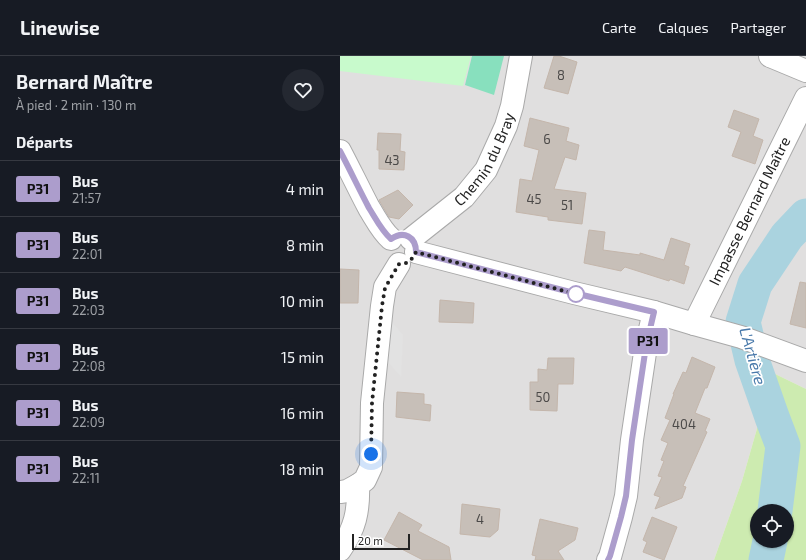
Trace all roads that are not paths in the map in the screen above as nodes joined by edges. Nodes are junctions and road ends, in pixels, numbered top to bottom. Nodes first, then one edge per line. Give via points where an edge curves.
1 (521, 56) edge
2 (770, 56) edge
3 (806, 71) edge
4 (806, 98) edge
5 (340, 151) edge
6 (404, 248) junction
7 (654, 312) junction
8 (694, 324) junction
9 (806, 361) edge
10 (349, 488) edge
11 (340, 550) edge
12 (608, 560) edge

1 - 6 street, Chemin du Bray via 506,126 486,170 464,197
2 - 3 street
4 - 8 street, Impasse Bernard Maître
5 - 6 street via 380,228
6 - 7 street
6 - 10 street via 385,288 382,306 372,403 371,467 365,480
7 - 8 street
7 - 12 street via 646,346 626,496
8 - 9 street via 749,340
10 - 11 street via 359,498 356,520

